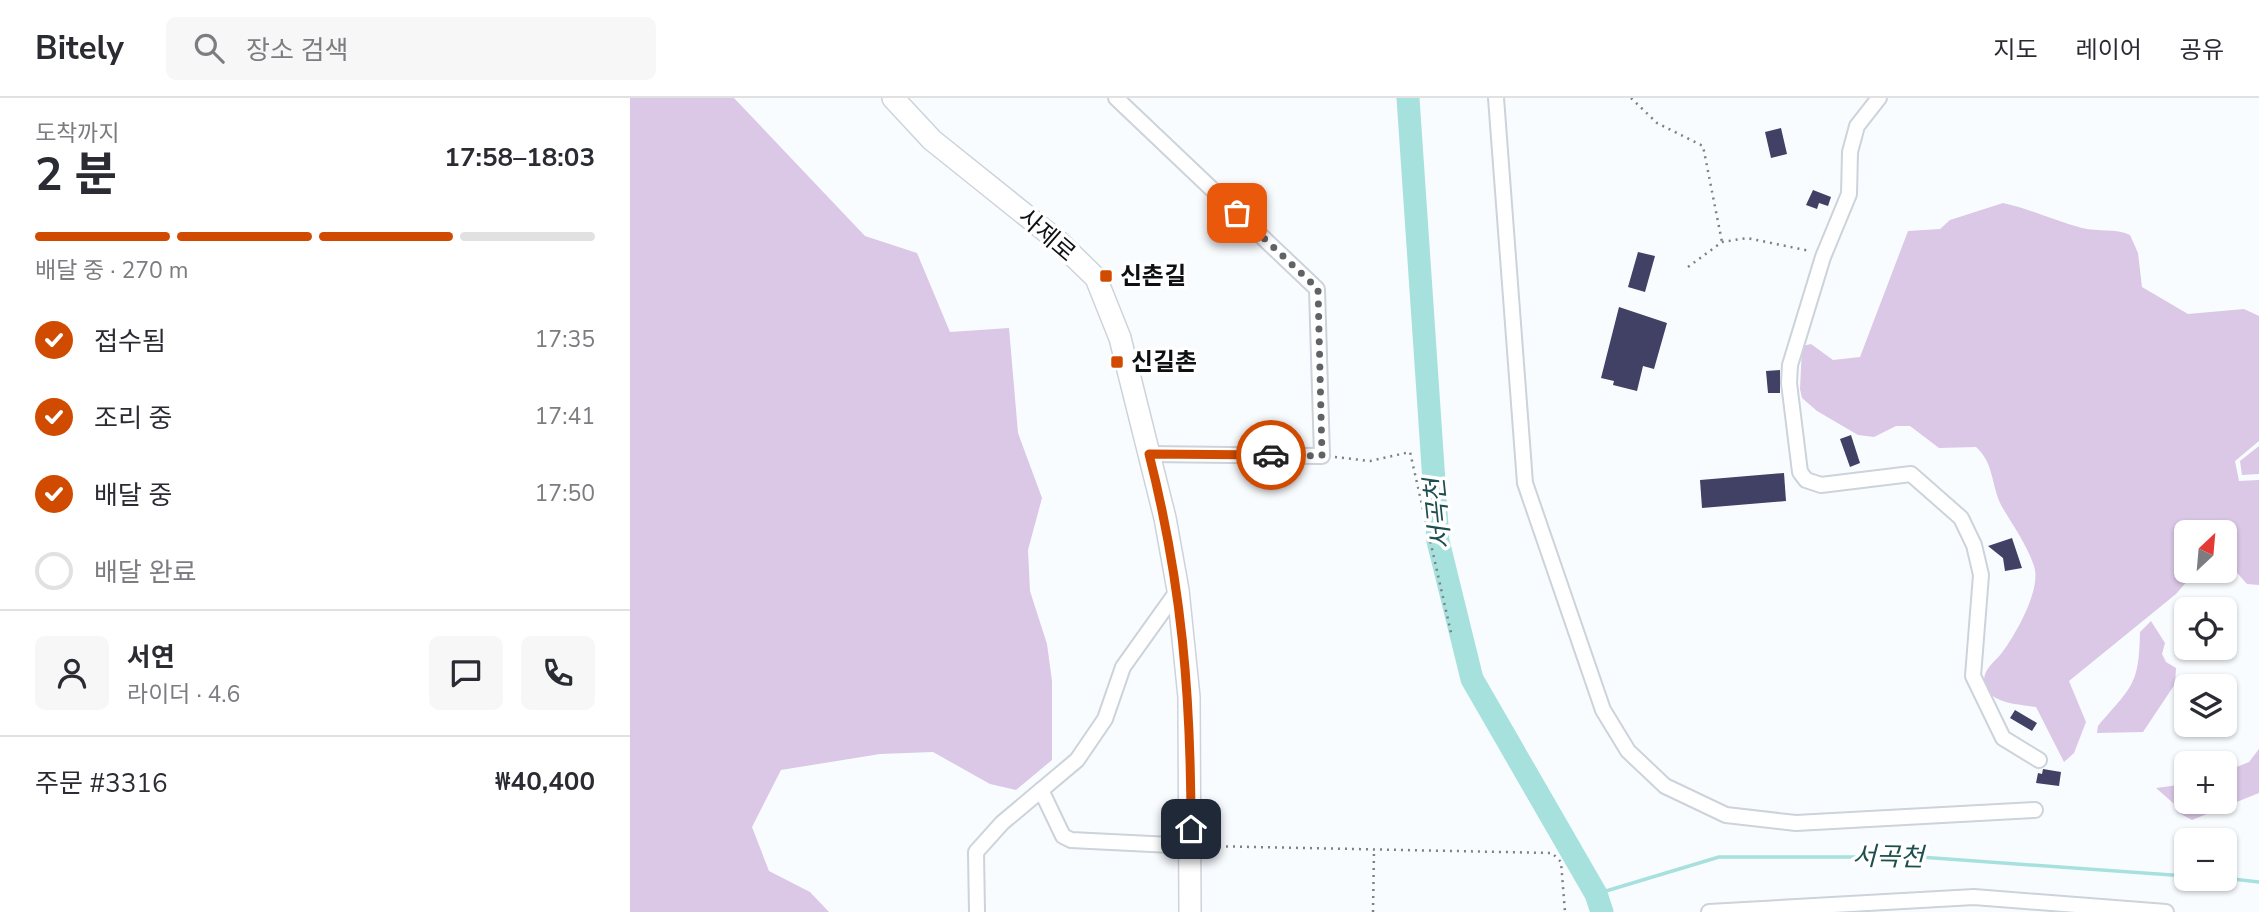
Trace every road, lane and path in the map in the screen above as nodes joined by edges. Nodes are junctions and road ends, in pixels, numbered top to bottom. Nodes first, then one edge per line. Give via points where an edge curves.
1 (893, 98) edge
2 (1116, 98) edge
3 (1496, 98) edge
4 (1631, 98) edge
5 (1879, 98) edge
6 (1722, 242) junction
7 (1824, 254) junction
8 (1688, 267) dead end
9 (1149, 454) junction
10 (1322, 456) junction
11 (1178, 590) junction
12 (1452, 637) dead end
13 (2039, 760) dead end
14 (1041, 790) junction
15 (2035, 810) dead end
16 (1191, 846) junction
17 (1374, 850) junction
18 (977, 912) edge
19 (1190, 912) edge
20 (1373, 912) edge
21 (1565, 912) edge
22 (1709, 912) edge
23 (2166, 912) edge

1 - 9 street, 사제로 via 932,140 1097,278 1120,338
2 - 10 street via 1318,289
3 - 15 street via 1525,483 1603,709 1628,751 1665,786 1726,815 1796,823
4 - 6 path via 1657,122 1703,146
5 - 7 street via 1857,126 1850,152 1849,194
6 - 7 path via 1747,239
6 - 8 path
7 - 13 street via 1790,366 1800,472 1821,485 1911,474 1961,518 1981,575 1973,676 2003,737
9 - 10 street
9 - 11 street, 사제로
10 - 12 path via 1370,461 1410,452
11 - 14 street via 1123,667 1105,719 1077,760
11 - 16 street, 사제로 via 1189,697
14 - 16 street via 1063,836 1071,840
14 - 18 street via 976,852
16 - 17 path
16 - 19 street, 사제로
17 - 20 path
17 - 21 path via 1552,853 1561,862
22 - 23 street via 1975,897

